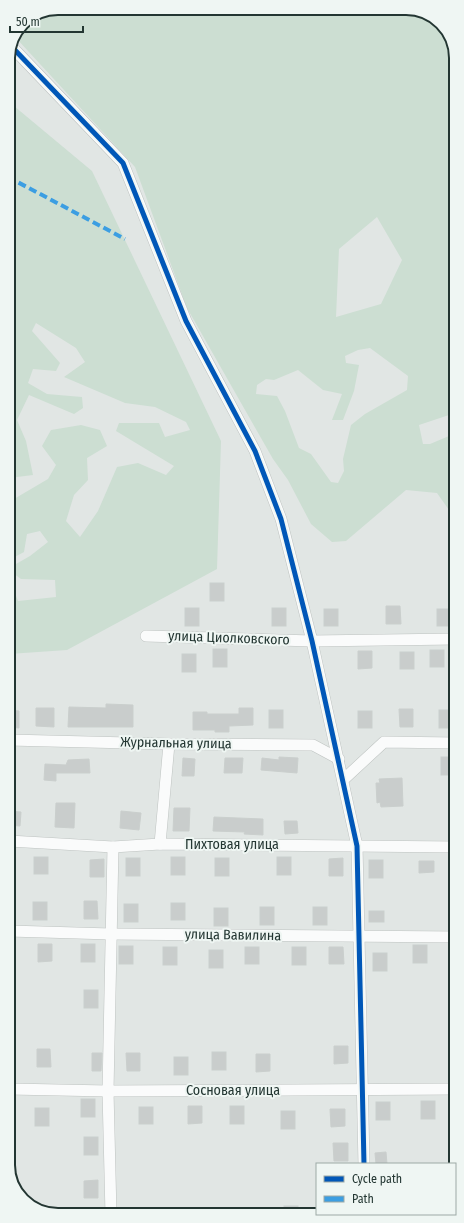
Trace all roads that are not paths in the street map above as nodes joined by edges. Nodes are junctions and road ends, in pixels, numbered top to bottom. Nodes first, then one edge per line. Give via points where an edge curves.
1 (16, 51) edge
2 (146, 636) dead end
3 (449, 640) edge
4 (312, 641) junction
5 (15, 740) edge
6 (449, 743) edge
7 (169, 744) junction
8 (339, 759) junction
9 (343, 780) junction
10 (15, 841) edge
11 (160, 844) junction
12 (357, 846) junction
13 (449, 846) edge
14 (113, 847) junction
15 (15, 931) edge
16 (111, 934) junction
17 (449, 936) edge
18 (360, 937) junction
19 (15, 1089) edge
20 (363, 1089) junction
21 (449, 1089) edge
22 (108, 1091) junction
23 (364, 1163) edge
24 (111, 1208) edge

1 - 4 street via 123,163 186,321 255,451 281,519
2 - 4 street, улица Циолковского
3 - 4 street, улица Циолковского
4 - 8 street
5 - 7 street, Журнальная улица
6 - 9 street via 384,742
7 - 8 street, Журнальная улица via 313,745
7 - 11 street
8 - 9 street
9 - 12 street
10 - 14 street, Пихтовая улица
11 - 12 street, Пихтовая улица
11 - 14 street, Пихтовая улица
12 - 13 street, Пихтовая улица
12 - 18 street
14 - 16 street
15 - 16 street, улица Вавилина
16 - 18 street, улица Вавилина
16 - 22 street
17 - 18 street, улица Вавилина
18 - 20 street
19 - 22 street, Сосновая улица
20 - 21 street, Сосновая улица
20 - 22 street, Сосновая улица
20 - 23 street
22 - 24 street

